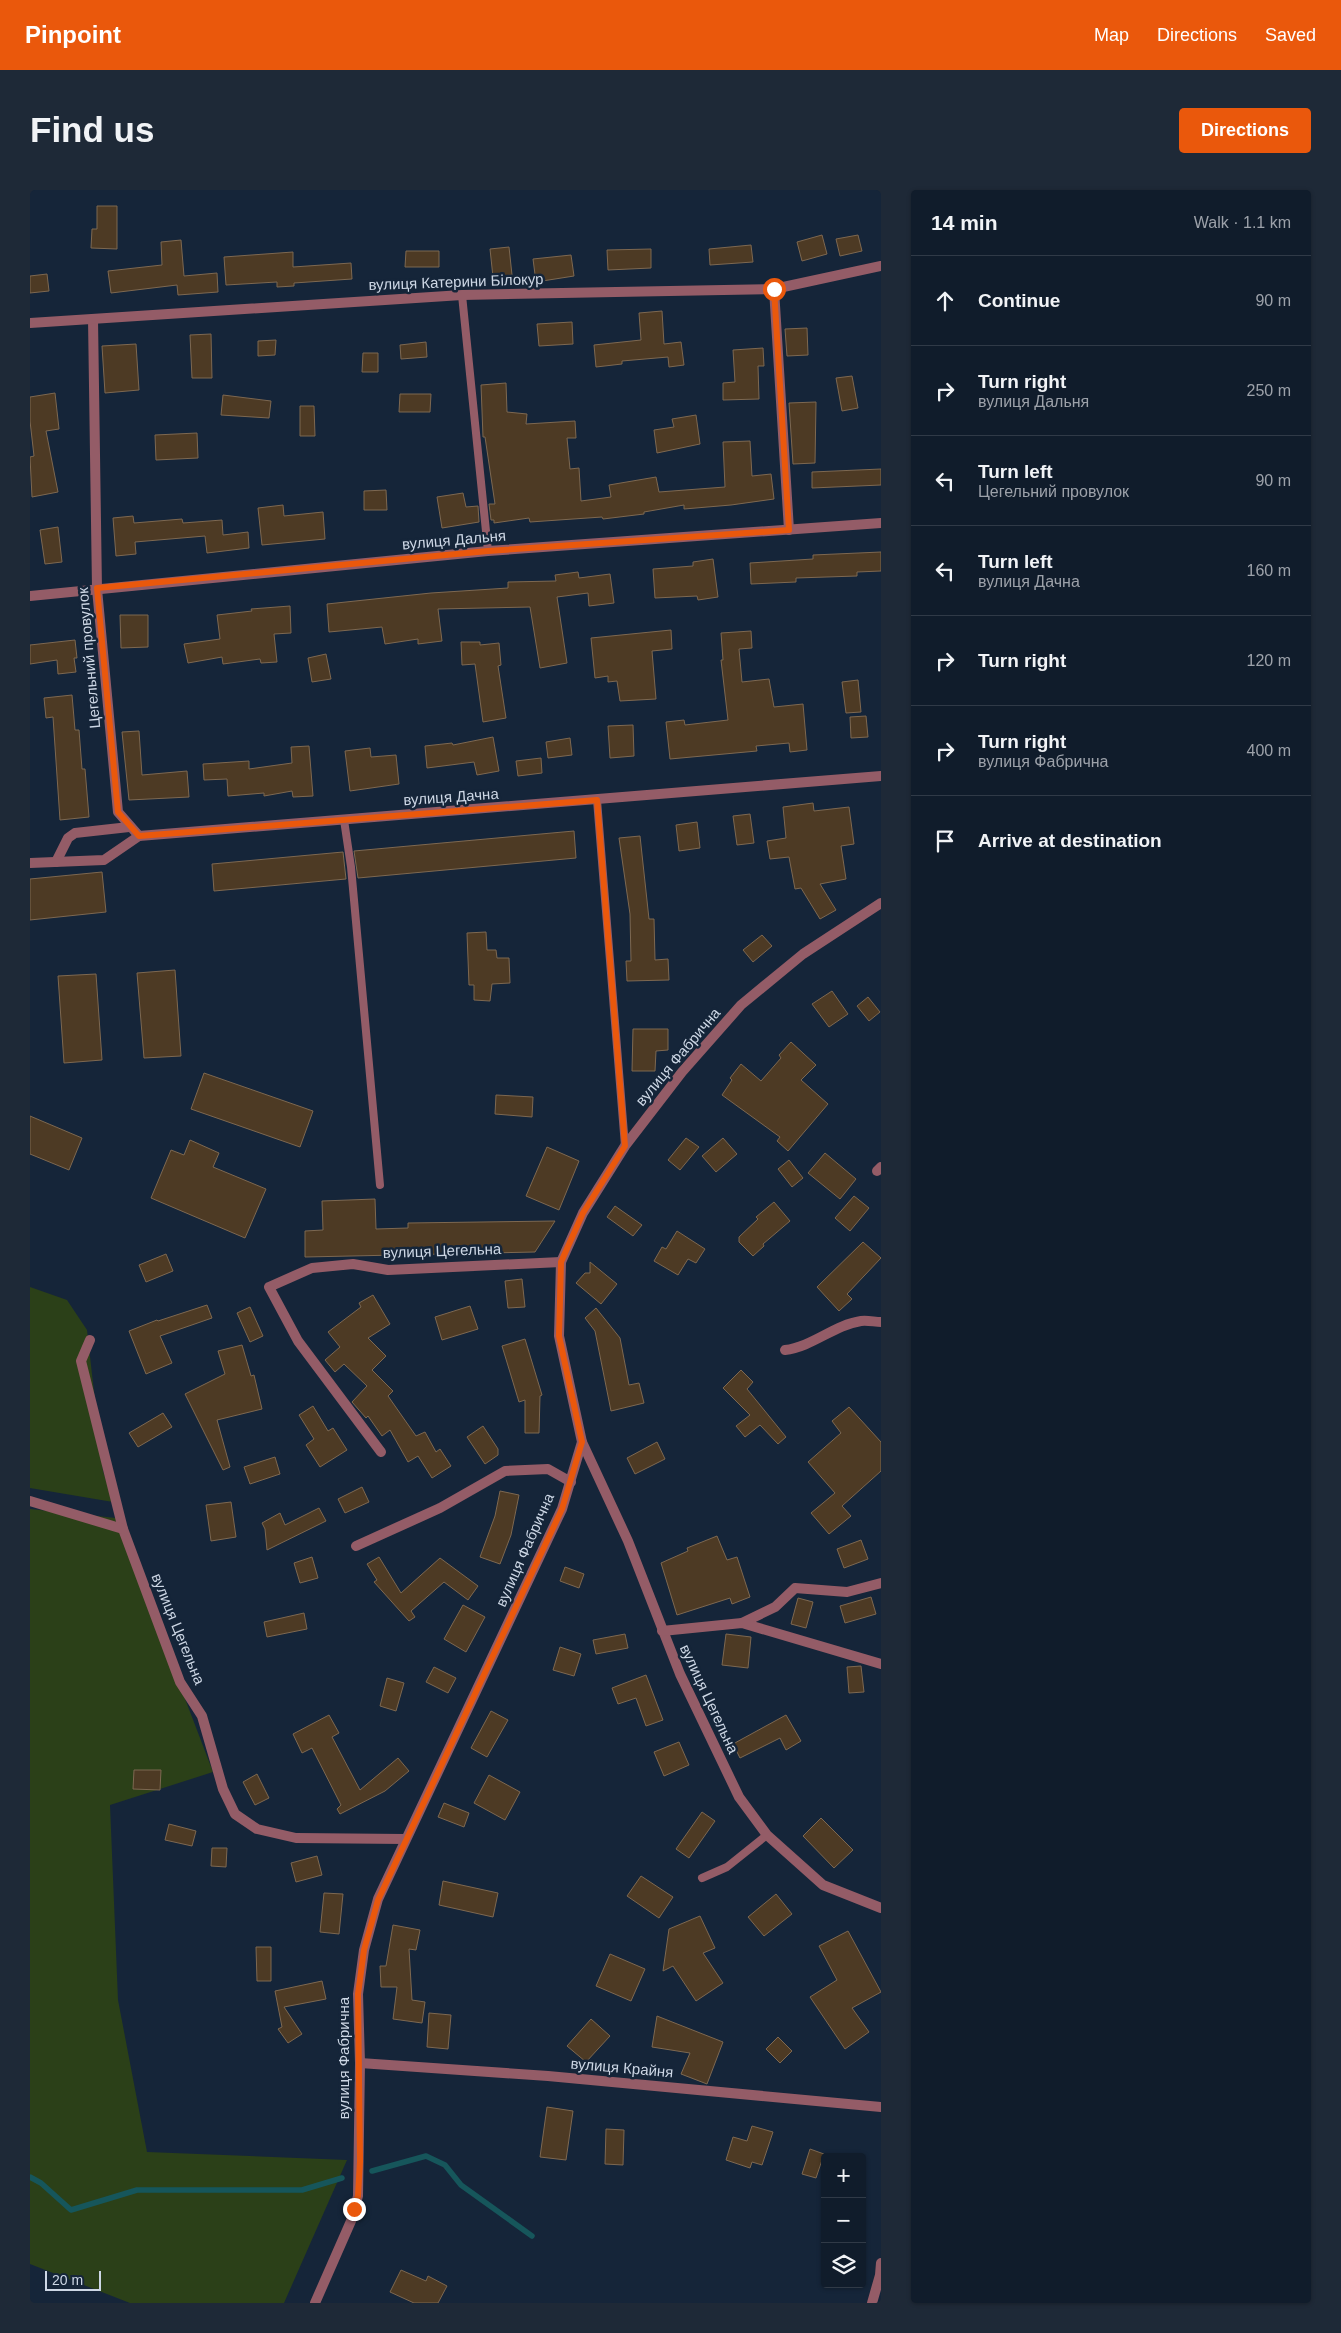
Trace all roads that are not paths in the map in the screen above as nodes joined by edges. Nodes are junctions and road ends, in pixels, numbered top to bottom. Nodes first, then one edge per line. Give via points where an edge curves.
1 (881, 266) edge
2 (774, 289) junction
3 (462, 295) junction
4 (93, 318) junction
5 (30, 324) edge
6 (881, 522) edge
7 (789, 530) junction
8 (488, 551) junction
9 (97, 588) junction
10 (30, 596) edge
11 (881, 776) edge
12 (597, 800) junction
13 (344, 820) junction
14 (129, 827) junction
15 (139, 836) junction
16 (56, 862) junction
17 (30, 863) edge
18 (881, 903) edge
19 (625, 1146) junction
20 (380, 1185) dead end
21 (561, 1262) junction
22 (881, 1322) edge
23 (90, 1340) dead end
24 (785, 1350) dead end
25 (582, 1442) junction
26 (381, 1452) dead end
27 (571, 1482) junction
28 (30, 1501) edge
29 (123, 1529) junction
30 (356, 1546) dead end
31 (881, 1583) edge
32 (742, 1623) junction
33 (662, 1631) junction
34 (881, 1664) edge
35 (767, 1835) junction
36 (405, 1839) junction
37 (702, 1878) dead end
38 (881, 1908) edge
39 (360, 2063) junction
40 (881, 2107) edge
41 (881, 2263) edge
42 (315, 2303) edge
43 (872, 2303) edge

1 - 2 street, вулиця Катерини Білокур
2 - 3 street, вулиця Катерини Білокур
2 - 7 street
3 - 4 street, вулиця Катерини Білокур
3 - 8 lane
4 - 5 street, вулиця Катерини Білокур
4 - 9 street, Цегельний провулок
6 - 7 street, вулиця Дальня
7 - 8 street, вулиця Дальня
8 - 9 street, вулиця Дальня
9 - 10 street, вулиця Дальня
9 - 14 street, Цегельний провулок via 118,812
11 - 12 street, вулиця Дачна
12 - 13 street, вулиця Дачна
12 - 19 lane
13 - 15 street, вулиця Дачна
13 - 20 lane
14 - 15 street, Цегельний провулок
14 - 16 street via 75,833 68,838
15 - 16 street, вулиця Дачна via 104,860
16 - 17 street, вулиця Дачна
18 - 19 street, вулиця Фабрична via 803,954 741,1005 682,1072
19 - 21 street, вулиця Фабрична via 583,1213
21 - 25 street, вулиця Фабрична via 559,1336
21 - 26 street, вулиця Цегельна via 388,1270 353,1264 312,1268 269,1287 298,1341
22 - 24 street via 862,1321 835,1329 798,1349
23 - 29 street, вулиця Цегельна via 81,1361
25 - 27 street, вулиця Фабрична
25 - 33 street, вулиця Цегельна via 628,1540
27 - 30 street via 548,1469 505,1471 440,1508
27 - 36 street, вулиця Фабрична via 530,1578
28 - 29 street
29 - 36 street, вулиця Цегельна via 180,1682 202,1716 223,1789 235,1814 257,1829 296,1838
31 - 32 street via 847,1592 795,1588 775,1608
32 - 33 street
32 - 34 street
33 - 35 street, вулиця Цегельна via 739,1797
35 - 37 lane via 727,1867
35 - 38 street, вулиця Цегельна via 823,1885
36 - 39 street, вулиця Фабрична via 378,1900 364,1950 358,1994
39 - 40 street, вулиця Крайня via 548,2076
39 - 42 street, вулиця Фабрична via 358,2196
41 - 43 street

